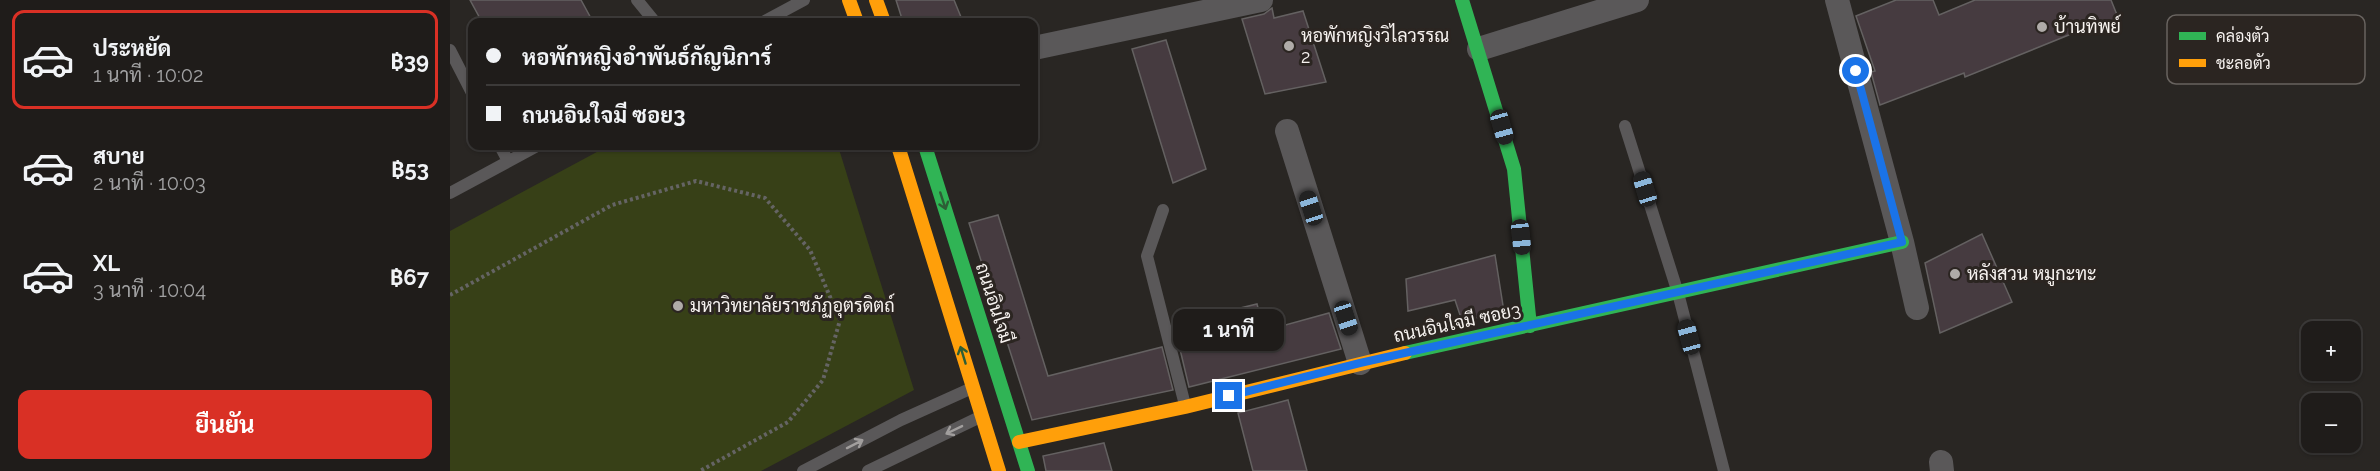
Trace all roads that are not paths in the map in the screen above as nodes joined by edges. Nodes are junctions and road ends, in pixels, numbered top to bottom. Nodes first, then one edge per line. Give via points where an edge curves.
1 (637, 0) edge
2 (804, 0) edge
3 (849, 0) edge
4 (876, 0) edge
5 (1261, 0) edge
6 (1462, 0) edge
7 (1637, 0) edge
8 (1844, 2) edge
9 (1194, 6) edge
10 (653, 18) edge
11 (770, 18) edge
12 (855, 18) edge
13 (883, 18) edge
14 (1038, 47) edge
15 (1479, 49) junction
16 (450, 50) edge
17 (468, 85) edge
18 (1625, 126) dead end
19 (1287, 131) dead end
20 (502, 150) edge
21 (529, 150) edge
22 (899, 150) edge
23 (926, 150) edge
24 (508, 161) junction
25 (450, 193) edge
26 (1163, 210) dead end
27 (1902, 242) junction
28 (1678, 293) junction
29 (1917, 308) dead end
30 (1530, 326) junction
31 (1360, 363) junction
32 (986, 382) junction
33 (1185, 406) junction
34 (995, 412) junction
35 (1019, 442) junction
36 (803, 471) edge
37 (868, 471) edge
38 (999, 471) edge
39 (1028, 471) edge
40 (1724, 471) edge

1 - 10 lane
2 - 11 lane
3 - 12 street
4 - 13 street
5 - 9 street
6 - 15 street
7 - 15 street
8 - 27 street
9 - 14 street
15 - 30 street via 1514,169
16 - 17 lane
18 - 28 lane
19 - 31 street
20 - 24 lane
21 - 24 lane
32 -> 22 street, ถนนอินใจมี
23 -> 32 street, ถนนอินใจมี
24 - 25 lane
26 - 33 lane via 1147,256
27 - 28 street, ถนนอินใจมี ซอย3
27 - 29 street
28 - 30 street, ถนนอินใจมี ซอย3
28 - 40 lane
30 - 31 street, ถนนอินใจมี ซอย3
31 - 33 street, ถนนอินใจมี ซอย3
32 - 34 street, ถนนอินใจมี
32 - 34 street, ถนนอินใจมี
36 -> 32 lane via 901,420
33 - 35 street, ถนนอินใจมี ซอย3
34 - 35 street, ถนนอินใจมี
34 -> 37 lane
34 - 38 street, ถนนอินใจมี
35 - 39 street, ถนนอินใจมี

